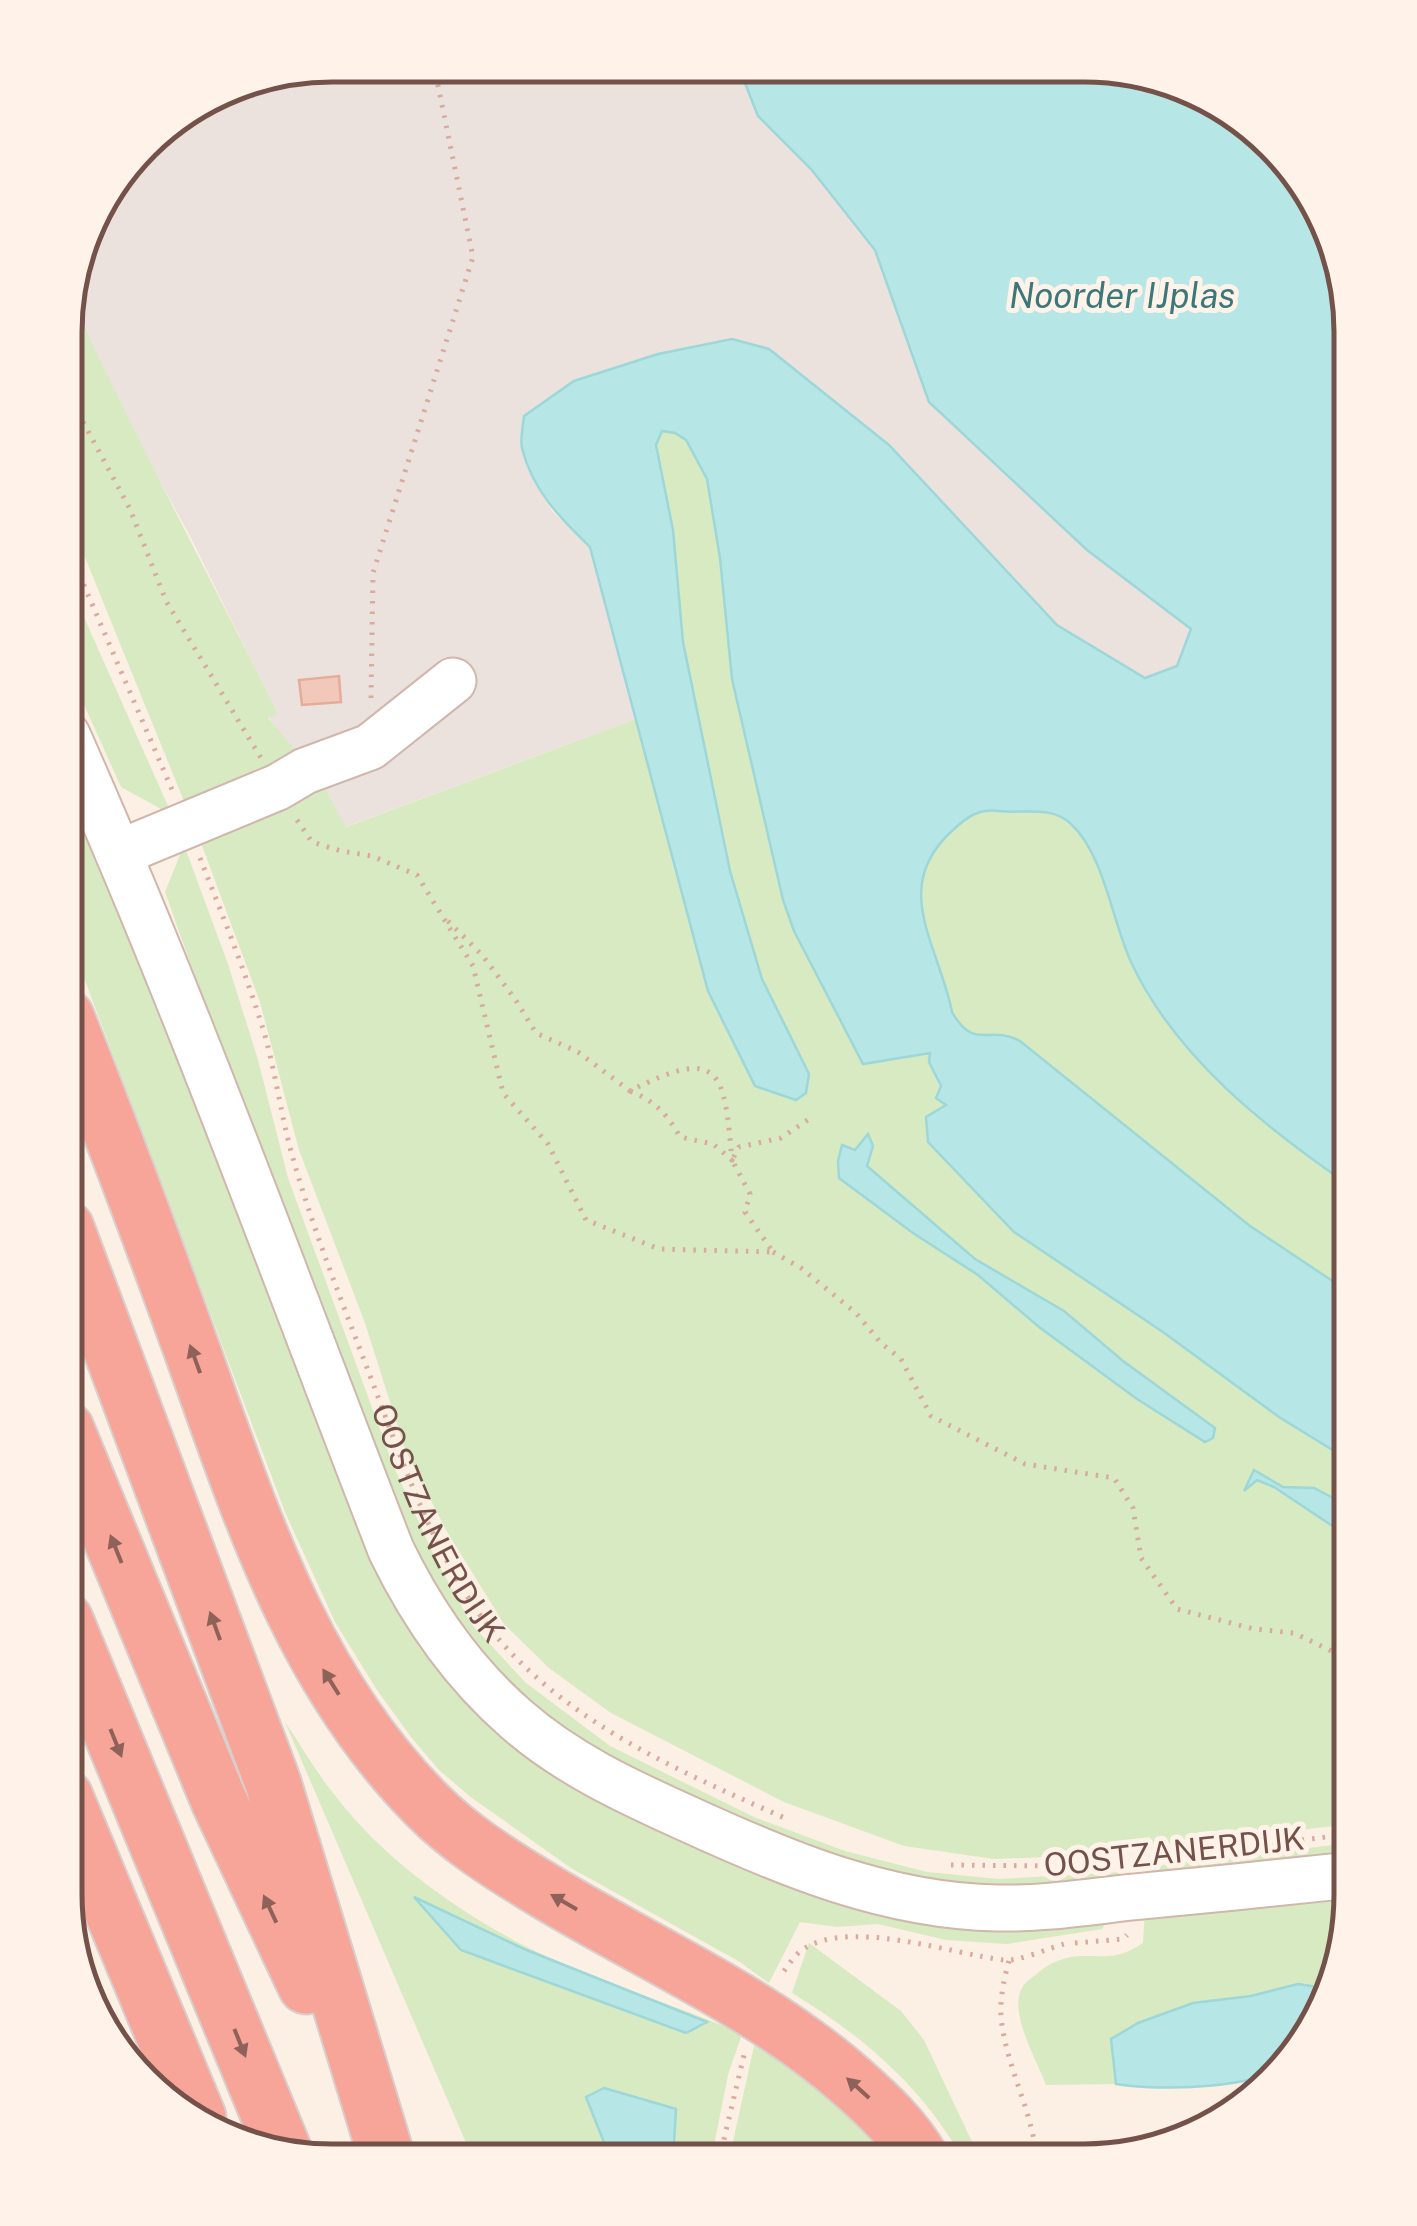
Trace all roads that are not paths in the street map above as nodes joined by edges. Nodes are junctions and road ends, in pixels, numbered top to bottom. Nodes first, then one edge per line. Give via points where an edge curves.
1 (454, 681) dead end
2 (82, 771) edge
3 (119, 853) junction
4 (82, 1058) edge
5 (82, 1271) edge
6 (82, 1468) edge
7 (82, 1659) edge
8 (82, 1838) edge
9 (82, 1852) edge
10 (1334, 1877) edge
11 (144, 2057) edge
12 (190, 2099) edge
13 (279, 2137) edge
14 (381, 2144) edge
15 (383, 2144) edge
16 (910, 2144) edge

1 - 3 street via 370,748
2 - 3 street, OOSTZANERDIJK
3 - 10 street, OOSTZANERDIJK via 392,1550 458,1660 542,1740 598,1776 732,1840 845,1883 950,1904 1031,1908
16 -> 4 highway via 883,2110 778,2024 477,1848 395,1770 333,1688 285,1598
15 -> 5 highway via 274,1782
14 -> 6 highway via 219,1801
7 -> 13 highway
8 - 12 highway
9 - 11 highway

